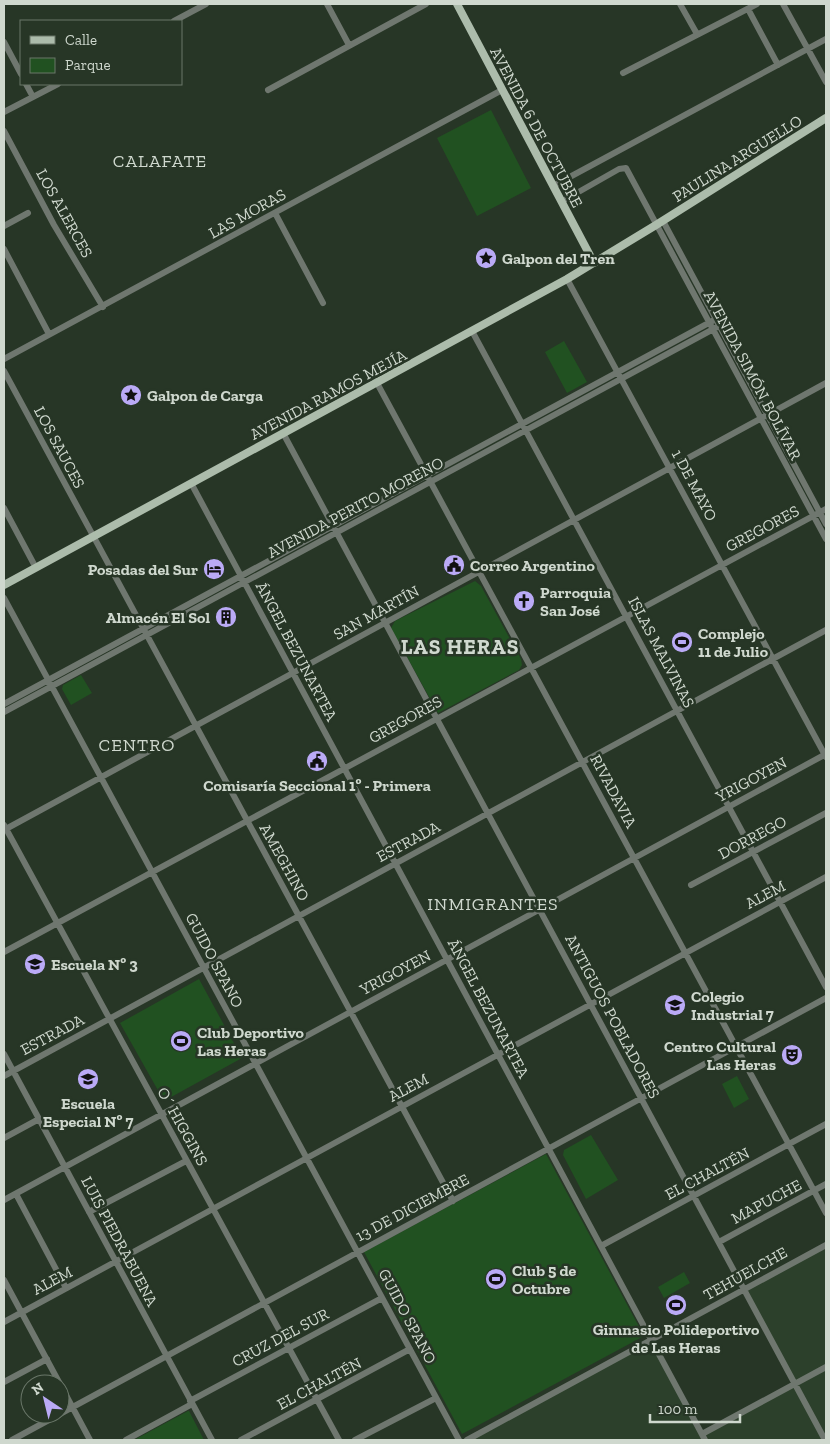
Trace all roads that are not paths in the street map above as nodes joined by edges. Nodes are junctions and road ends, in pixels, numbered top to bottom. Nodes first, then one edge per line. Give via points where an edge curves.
1 (205, 4) edge
2 (327, 4) edge
3 (426, 4) edge
4 (457, 4) edge
5 (680, 4) edge
6 (757, 4) edge
7 (783, 4) edge
8 (748, 9) junction
9 (176, 20) edge
10 (697, 34) junction
11 (826, 39) edge
12 (4, 42) edge
13 (349, 45) junction
14 (808, 49) junction
15 (778, 65) junction
16 (20, 72) edge
17 (623, 73) dead end
18 (826, 82) edge
19 (27, 85) edge
20 (56, 85) edge
21 (268, 90) dead end
22 (502, 90) junction
23 (33, 97) junction
24 (4, 112) edge
25 (826, 118) edge
26 (4, 131) edge
27 (553, 186) junction
28 (561, 202) junction
29 (28, 213) dead end
30 (275, 213) junction
31 (660, 223) junction
32 (4, 226) edge
33 (4, 249) edge
34 (594, 263) junction
35 (567, 279) junction
36 (323, 303) dead end
37 (103, 307) junction
38 (714, 324) junction
39 (472, 331) junction
40 (49, 334) junction
41 (4, 359) edge
42 (4, 371) edge
43 (619, 376) junction
44 (378, 383) junction
45 (826, 383) edge
46 (764, 417) junction
47 (524, 427) junction
48 (283, 433) junction
49 (670, 469) junction
50 (429, 478) junction
51 (191, 484) junction
52 (4, 508) edge
53 (820, 512) edge
54 (574, 519) junction
55 (826, 524) edge
56 (335, 529) junction
57 (92, 537) junction
58 (826, 538) edge
59 (722, 565) junction
60 (36, 568) junction
61 (480, 571) junction
62 (242, 579) junction
63 (4, 585) edge
64 (4, 598) edge
65 (626, 616) junction
66 (385, 622) junction
67 (826, 630) edge
68 (144, 632) junction
69 (773, 659) junction
70 (532, 668) junction
71 (293, 674) junction
72 (50, 683) junction
73 (4, 704) edge
74 (678, 711) junction
75 (4, 712) edge
76 (436, 717) junction
77 (196, 727) junction
78 (826, 756) edge
79 (583, 762) junction
80 (344, 769) junction
81 (101, 778) junction
82 (729, 807) junction
83 (826, 813) edge
84 (488, 814) junction
85 (247, 821) junction
86 (4, 828) edge
87 (753, 852) junction
88 (634, 858) junction
89 (395, 864) junction
90 (152, 872) junction
91 (826, 877) edge
92 (691, 885) dead end
93 (780, 902) junction
94 (540, 909) junction
95 (298, 916) junction
96 (57, 923) junction
97 (4, 952) edge
98 (686, 953) junction
99 (447, 960) junction
100 (204, 968) junction
101 (826, 987) edge
102 (826, 998) edge
103 (591, 1004) junction
104 (350, 1012) junction
105 (109, 1019) junction
106 (737, 1047) junction
107 (4, 1054) edge
108 (498, 1054) junction
109 (256, 1064) junction
110 (13, 1071) junction
111 (4, 1076) edge
112 (642, 1098) junction
113 (402, 1106) junction
114 (161, 1115) junction
115 (39, 1119) junction
116 (826, 1124) edge
117 (4, 1138) edge
118 (789, 1144) junction
119 (549, 1149) junction
120 (306, 1158) junction
121 (186, 1160) junction
122 (64, 1167) junction
123 (826, 1184) edge
124 (814, 1191) junction
125 (16, 1194) junction
126 (694, 1196) junction
127 (4, 1200) edge
128 (453, 1201) junction
129 (213, 1209) junction
130 (89, 1212) junction
131 (826, 1213) edge
132 (719, 1242) junction
133 (826, 1245) edge
134 (601, 1246) junction
135 (358, 1253) junction
136 (115, 1261) junction
137 (4, 1280) edge
138 (66, 1288) junction
139 (745, 1289) junction
140 (382, 1298) junction
141 (264, 1303) junction
142 (21, 1312) junction
143 (4, 1322) edge
144 (651, 1340) junction
145 (289, 1348) junction
146 (410, 1349) junction
147 (166, 1356) junction
148 (47, 1359) junction
149 (826, 1367) edge
150 (55, 1374) edge
151 (4, 1382) edge
152 (795, 1384) junction
153 (436, 1398) junction
154 (316, 1399) junction
155 (191, 1402) junction
156 (70, 1403) edge
157 (72, 1407) junction
158 (704, 1437) edge
159 (12, 1440) edge
160 (90, 1440) edge
161 (126, 1440) edge
162 (212, 1440) edge
163 (241, 1440) edge
164 (339, 1440) edge
165 (355, 1440) edge
166 (459, 1440) edge
167 (467, 1440) edge
168 (825, 1440) edge

1 - 9 street
2 - 13 street
3 - 13 street
4 - 22 main road, AVENIDA 6 DE OCTUBRE
5 - 10 street
6 - 8 street
7 - 14 street
8 - 10 street
8 - 15 street
10 - 17 street
11 - 14 street
12 - 16 street
13 - 21 street
14 - 15 street
14 - 18 street
15 - 27 street
19 - 23 street
20 - 23 street
22 - 27 main road, AVENIDA 6 DE OCTUBRE
22 - 30 street, LAS MORAS
23 - 24 street
25 - 31 main road, PAULINA ARGUELLO
26 - 37 street, LOS ALERCES via 54,225
27 - 28 main road, AVENIDA 6 DE OCTUBRE
28 - 31 street, AVENIDA SIMÓN BOLÍVAR via 626,168
28 - 34 main road, AVENIDA 6 DE OCTUBRE
29 - 32 street
30 - 36 street
30 - 37 street, LAS MORAS
31 - 34 main road, AVENIDA RAMOS MEJÍA
31 - 38 street, AVENIDA SIMÓN BOLÍVAR
33 - 40 street
34 - 35 main road, AVENIDA RAMOS MEJÍA
35 - 39 main road, AVENIDA RAMOS MEJÍA
35 - 43 street, 1 DE MAYO
37 - 40 street, LAS MORAS
38 - 43 street, AVENIDA PERITO MORENO
38 - 46 street, AVENIDA SIMÓN BOLÍVAR
39 - 44 main road, AVENIDA RAMOS MEJÍA
39 - 47 street, ISLAS MALVINAS
40 - 41 street, LAS MORAS
42 - 57 street, LOS SAUCES
43 - 47 street, AVENIDA PERITO MORENO
43 - 49 street, 1 DE MAYO
44 - 48 main road, AVENIDA RAMOS MEJÍA
44 - 50 street, RIVADAVIA
45 - 46 street, SAN MARTÍN
46 - 49 street, SAN MARTÍN
46 - 53 street, AVENIDA SIMÓN BOLÍVAR
47 - 50 street, AVENIDA PERITO MORENO
47 - 54 street, ISLAS MALVINAS
48 - 51 main road, AVENIDA RAMOS MEJÍA
48 - 56 street, ANTIGUOS POBLADORES
49 - 54 street, SAN MARTÍN
49 - 59 street, 1 DE MAYO
50 - 56 street, AVENIDA PERITO MORENO
50 - 61 street, RIVADAVIA
51 - 57 main road, AVENIDA RAMOS MEJÍA
51 - 62 street, ÁNGEL BEZUNARTEA
52 - 60 street
53 - 55 street, AVENIDA SIMÓN BOLÍVAR
53 - 58 street, AVENIDA SIMÓN BOLÍVAR
53 - 59 street, GREGORES
54 - 61 street, SAN MARTÍN
54 - 65 street, ISLAS MALVINAS
56 - 62 street, AVENIDA PERITO MORENO
56 - 66 street, ANTIGUOS POBLADORES
57 - 60 main road, AVENIDA RAMOS MEJÍA
57 - 68 street, AMEGHINO
59 - 65 street, GREGORES
59 - 69 street, 1 DE MAYO
60 - 63 main road, AVENIDA RAMOS MEJÍA
61 - 66 street, SAN MARTÍN
61 - 70 street, RIVADAVIA
62 - 68 street, AVENIDA PERITO MORENO
62 - 71 street, ÁNGEL BEZUNARTEA
64 - 72 street, GUIDO SPANO
65 - 70 street, GREGORES
65 - 74 street, ISLAS MALVINAS
66 - 71 street, SAN MARTÍN
66 - 76 street, ANTIGUOS POBLADORES
67 - 69 street, ESTRADA
68 - 72 street, AVENIDA PERITO MORENO
68 - 77 street, AMEGHINO
69 - 74 street, ESTRADA
69 - 78 street, 1 DE MAYO
70 - 76 street, GREGORES
70 - 79 street, RIVADAVIA
71 - 77 street, SAN MARTÍN
71 - 80 street, ÁNGEL BEZUNARTEA
72 - 73 street, AVENIDA PERITO MORENO
72 - 75 street, AVENIDA PERITO MORENO
72 - 81 street, GUIDO SPANO
74 - 79 street, ESTRADA
74 - 82 street, ISLAS MALVINAS
76 - 80 street, GREGORES
76 - 84 street, ANTIGUOS POBLADORES
77 - 81 street, SAN MARTÍN
77 - 85 street, AMEGHINO
78 - 82 street, YRIGOYEN
79 - 84 street, ESTRADA
79 - 88 street, RIVADAVIA
80 - 85 street, GREGORES
80 - 89 street, ÁNGEL BEZUNARTEA
81 - 86 street, SAN MARTÍN
81 - 90 street, GUIDO SPANO
82 - 87 street, ISLAS MALVINAS
82 - 88 street, YRIGOYEN
83 - 87 street, DORREGO
84 - 89 street, ESTRADA
84 - 94 street, ANTIGUOS POBLADORES
85 - 90 street, GREGORES
85 - 95 street, AMEGHINO
86 - 96 street, O´ HIGGINS
87 - 92 street, DORREGO
87 - 93 street, ISLAS MALVINAS
88 - 94 street, YRIGOYEN
88 - 98 street, RIVADAVIA
89 - 95 street, ESTRADA
89 - 99 street, ÁNGEL BEZUNARTEA
90 - 96 street, GREGORES
90 - 100 street, GUIDO SPANO
91 - 93 street, ALEM
93 - 98 street, ALEM
93 - 101 street, ISLAS MALVINAS
94 - 99 street, YRIGOYEN
94 - 103 street, ANTIGUOS POBLADORES
95 - 100 street, ESTRADA
95 - 104 street, AMEGHINO
96 - 97 street, GREGORES
96 - 105 street, O´ HIGGINS
98 - 103 street, ALEM
98 - 106 street, RIVADAVIA
99 - 104 street, YRIGOYEN
99 - 108 street, ÁNGEL BEZUNARTEA
100 - 105 street, ESTRADA
100 - 109 street, GUIDO SPANO
102 - 106 street, 13 DE DICIEMBRE
103 - 108 street, ALEM
103 - 112 street, ANTIGUOS POBLADORES
104 - 109 street, YRIGOYEN
104 - 113 street, AMEGHINO
105 - 110 street, ESTRADA
105 - 114 street, O´ HIGGINS
106 - 112 street, 13 DE DICIEMBRE
106 - 118 street, RIVADAVIA
107 - 110 street, LUIS PIEDRABUENA
108 - 113 street, ALEM
108 - 119 street, ÁNGEL BEZUNARTEA
109 - 114 street, YRIGOYEN
109 - 120 street, GUIDO SPANO
110 - 111 street, ESTRADA
110 - 115 street, LUIS PIEDRABUENA
112 - 119 street, 13 DE DICIEMBRE
112 - 126 street, ANTIGUOS POBLADORES
113 - 120 street, ALEM
113 - 128 street, AMEGHINO
114 - 121 street, O´ HIGGINS
114 - 122 street, YRIGOYEN
115 - 117 street
115 - 122 street, LUIS PIEDRABUENA
116 - 118 street, EL CHALTÉN
118 - 124 street, RIVADAVIA
118 - 126 street, EL CHALTÉN
119 - 128 street, 13 DE DICIEMBRE
119 - 134 street, ÁNGEL BEZUNARTEA
120 - 129 street, ALEM
120 - 135 street, GUIDO SPANO
121 - 129 street, O´ HIGGINS
121 - 130 street
122 - 125 street, YRIGOYEN
122 - 130 street, LUIS PIEDRABUENA
123 - 124 street, MAPUCHE
124 - 131 street, RIVADAVIA
124 - 132 street, MAPUCHE
125 - 127 street, YRIGOYEN
125 - 138 street
126 - 132 street, ANTIGUOS POBLADORES
126 - 134 street, EL CHALTÉN
128 - 135 street, 13 DE DICIEMBRE
129 - 136 street, ALEM
129 - 141 street, O´ HIGGINS
130 - 136 street, LUIS PIEDRABUENA
132 - 139 street, ANTIGUOS POBLADORES
133 - 139 street, TEHUELCHE
134 - 144 street, ÁNGEL BEZUNARTEA
135 - 140 street, GUIDO SPANO
135 - 141 street, 13 DE DICIEMBRE
136 - 138 street, ALEM
136 - 147 street, LUIS PIEDRABUENA
137 - 142 street
138 - 142 street, ALEM
139 - 144 street, TEHUELCHE
139 - 152 street, ANTIGUOS POBLADORES
140 - 145 street, CRUZ DEL SUR
140 - 146 street, GUIDO SPANO
141 - 145 street, O´ HIGGINS
141 - 147 street, 13 DE DICIEMBRE
142 - 143 street, ALEM
142 - 148 street
144 - 158 street, ÁNGEL BEZUNARTEA
144 - 167 street, TEHUELCHE
145 - 154 street, O´ HIGGINS
145 - 155 street, CRUZ DEL SUR
146 - 153 street, GUIDO SPANO
146 - 154 street, EL CHALTÉN
147 - 155 street, LUIS PIEDRABUENA
147 - 157 street, 13 DE DICIEMBRE
148 - 150 street
148 - 151 street
149 - 152 street
152 - 158 street
152 - 168 street, ANTIGUOS POBLADORES
153 - 165 street
153 - 166 street, GUIDO SPANO
154 - 163 street, EL CHALTÉN
154 - 164 street, O´ HIGGINS
155 - 161 street, CRUZ DEL SUR
155 - 162 street, LUIS PIEDRABUENA
156 - 157 street
157 - 159 street, 13 DE DICIEMBRE
157 - 160 street

